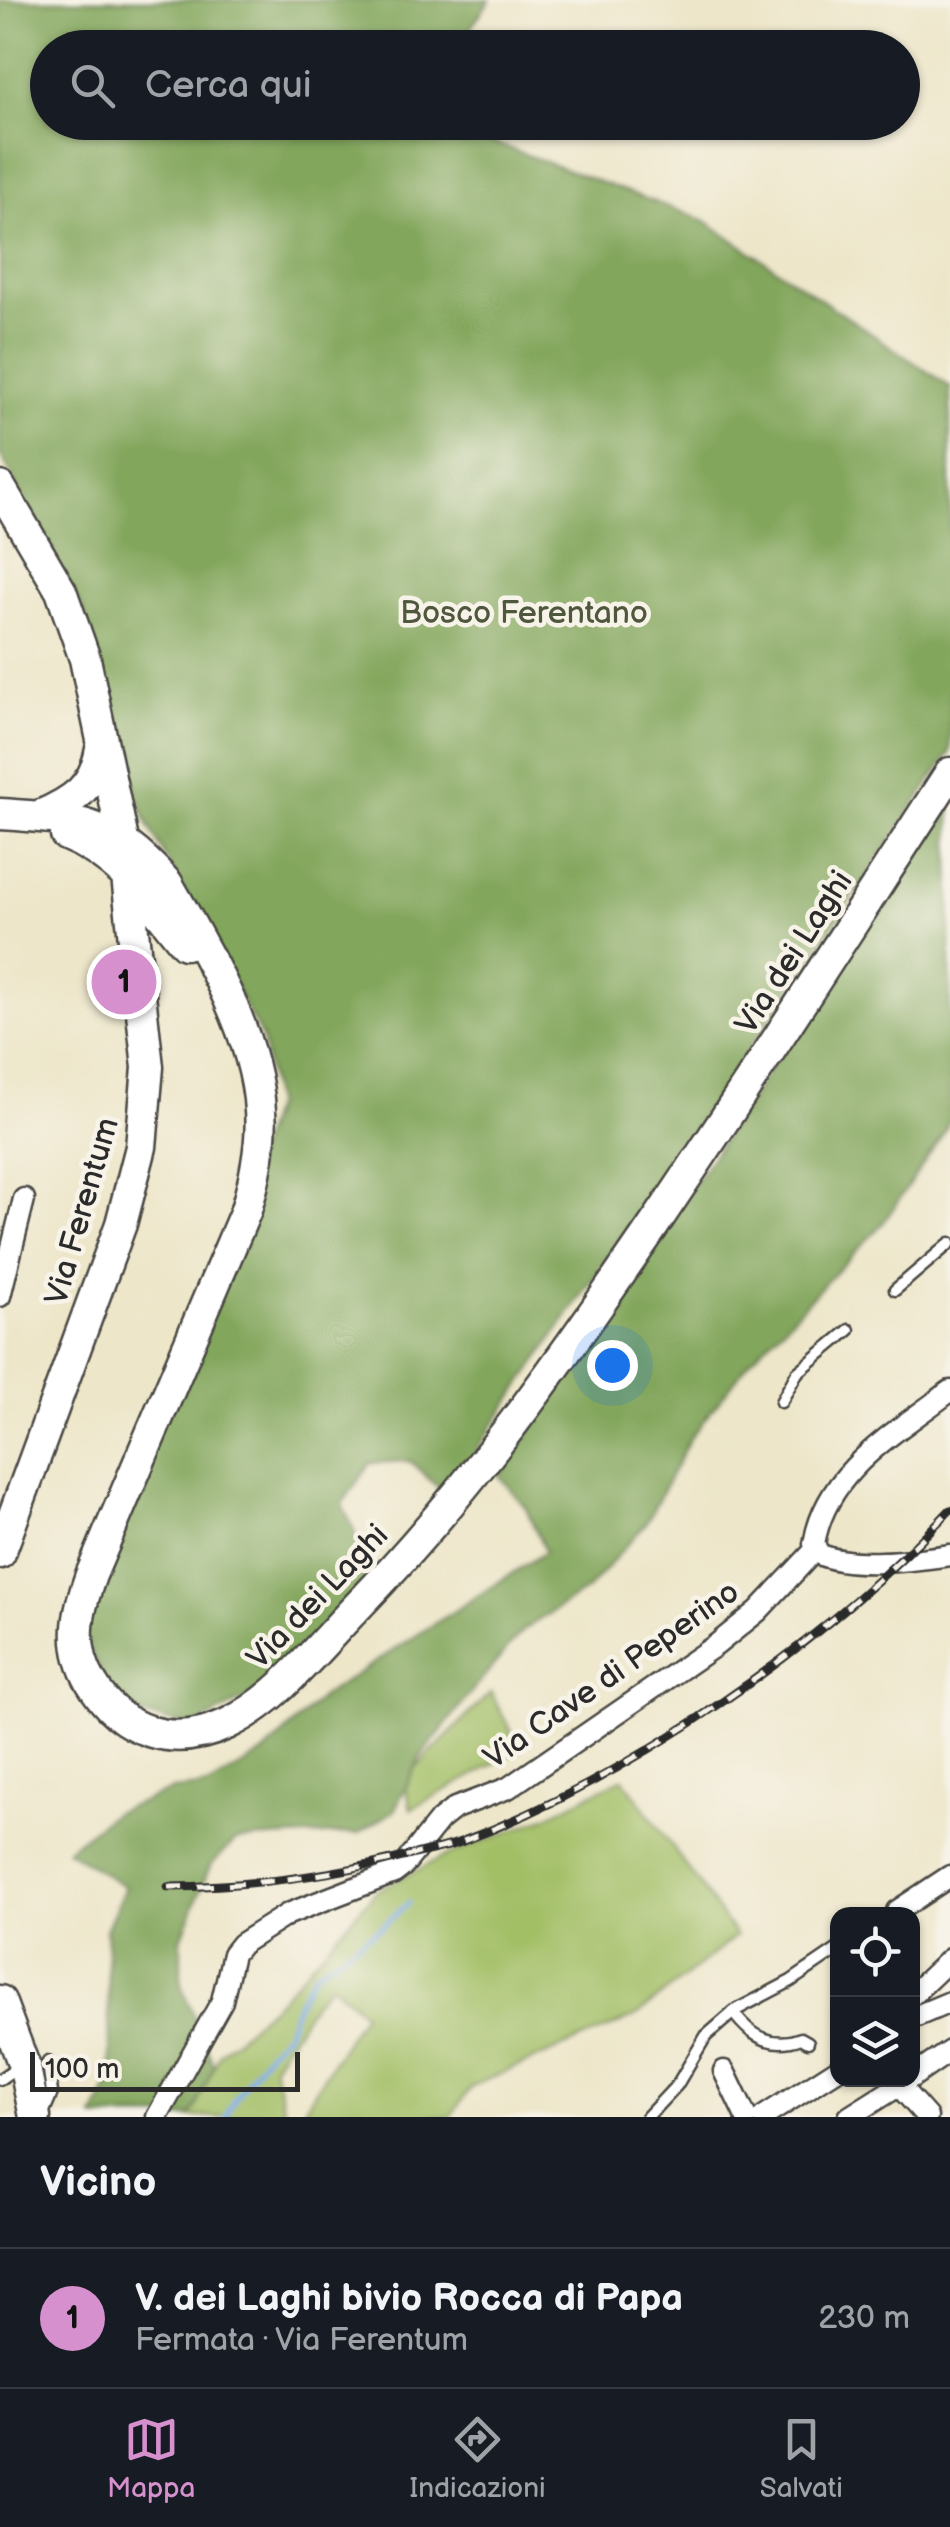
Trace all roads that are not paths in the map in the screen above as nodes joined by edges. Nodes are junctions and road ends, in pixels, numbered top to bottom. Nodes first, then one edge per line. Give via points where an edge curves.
1 (0, 487) edge
2 (101, 746) junction
3 (950, 773) edge
4 (21, 815) edge
5 (66, 834) junction
6 (123, 840) junction
7 (127, 874) junction
8 (167, 883) junction
9 (134, 933) junction
10 (183, 941) junction
11 (139, 974) junction
12 (225, 995) junction
13 (24, 1198) dead end
14 (950, 1243) edge
15 (895, 1290) dead end
16 (0, 1296) edge
17 (849, 1330) dead end
18 (950, 1391) edge
19 (781, 1402) dead end
20 (815, 1550) junction
21 (0, 1553) edge
22 (950, 1556) edge
23 (950, 1876) edge
24 (903, 1907) edge
25 (830, 1954) edge
26 (950, 1959) edge
27 (920, 1988) edge
28 (0, 2001) edge
29 (948, 2006) edge
30 (733, 2012) junction
31 (920, 2015) edge
32 (808, 2042) dead end
33 (950, 2050) edge
34 (920, 2069) edge
35 (24, 2070) edge
36 (724, 2071) dead end
37 (830, 2074) edge
38 (893, 2087) edge
39 (908, 2087) edge
40 (38, 2117) edge
41 (158, 2117) edge
42 (647, 2117) edge
43 (746, 2117) edge
44 (763, 2117) edge
45 (849, 2117) edge
46 (927, 2117) edge

1 - 2 main road via 72,619
2 - 4 main road via 96,772 82,793
2 - 6 main road, Via Ferentum
2 - 8 main road
3 - 12 main road, Via dei Laghi via 714,1136 475,1476 270,1694 217,1728 167,1734 135,1726 107,1706 81,1663 77,1626 91,1574 252,1186 258,1088
4 - 5 main road, Via dei Laghi
4 - 6 main road, Via dei Laghi via 86,823
5 - 7 main road, Via dei Laghi
5 - 9 main road via 105,880
6 - 7 main road, Via Ferentum
6 - 8 main road, Via dei Laghi
7 - 9 main road, Via Ferentum
7 - 10 main road, Via dei Laghi
8 - 12 main road, Via dei Laghi
9 - 11 main road, Via Ferentum
10 - 11 main road via 150,947
10 - 12 main road, Via dei Laghi
11 - 21 main road, Via Ferentum via 148,1083 135,1176
13 - 16 street
14 - 15 lane
17 - 19 lane via 797,1373
18 - 20 street, Via Cave di Peperino via 842,1478 817,1527
20 - 22 street via 846,1560
20 - 41 street, Via Cave di Peperino via 716,1645 520,1780 455,1808 394,1873 288,1914 241,1944 222,2001
23 - 24 street
25 - 30 lane
26 - 27 street
28 - 35 main road
29 - 31 street
30 - 32 lane via 758,2038
30 - 42 lane via 706,2036 677,2085
33 - 34 street
35 - 40 main road
36 - 43 street
37 - 44 street
38 - 45 street
39 - 46 street

